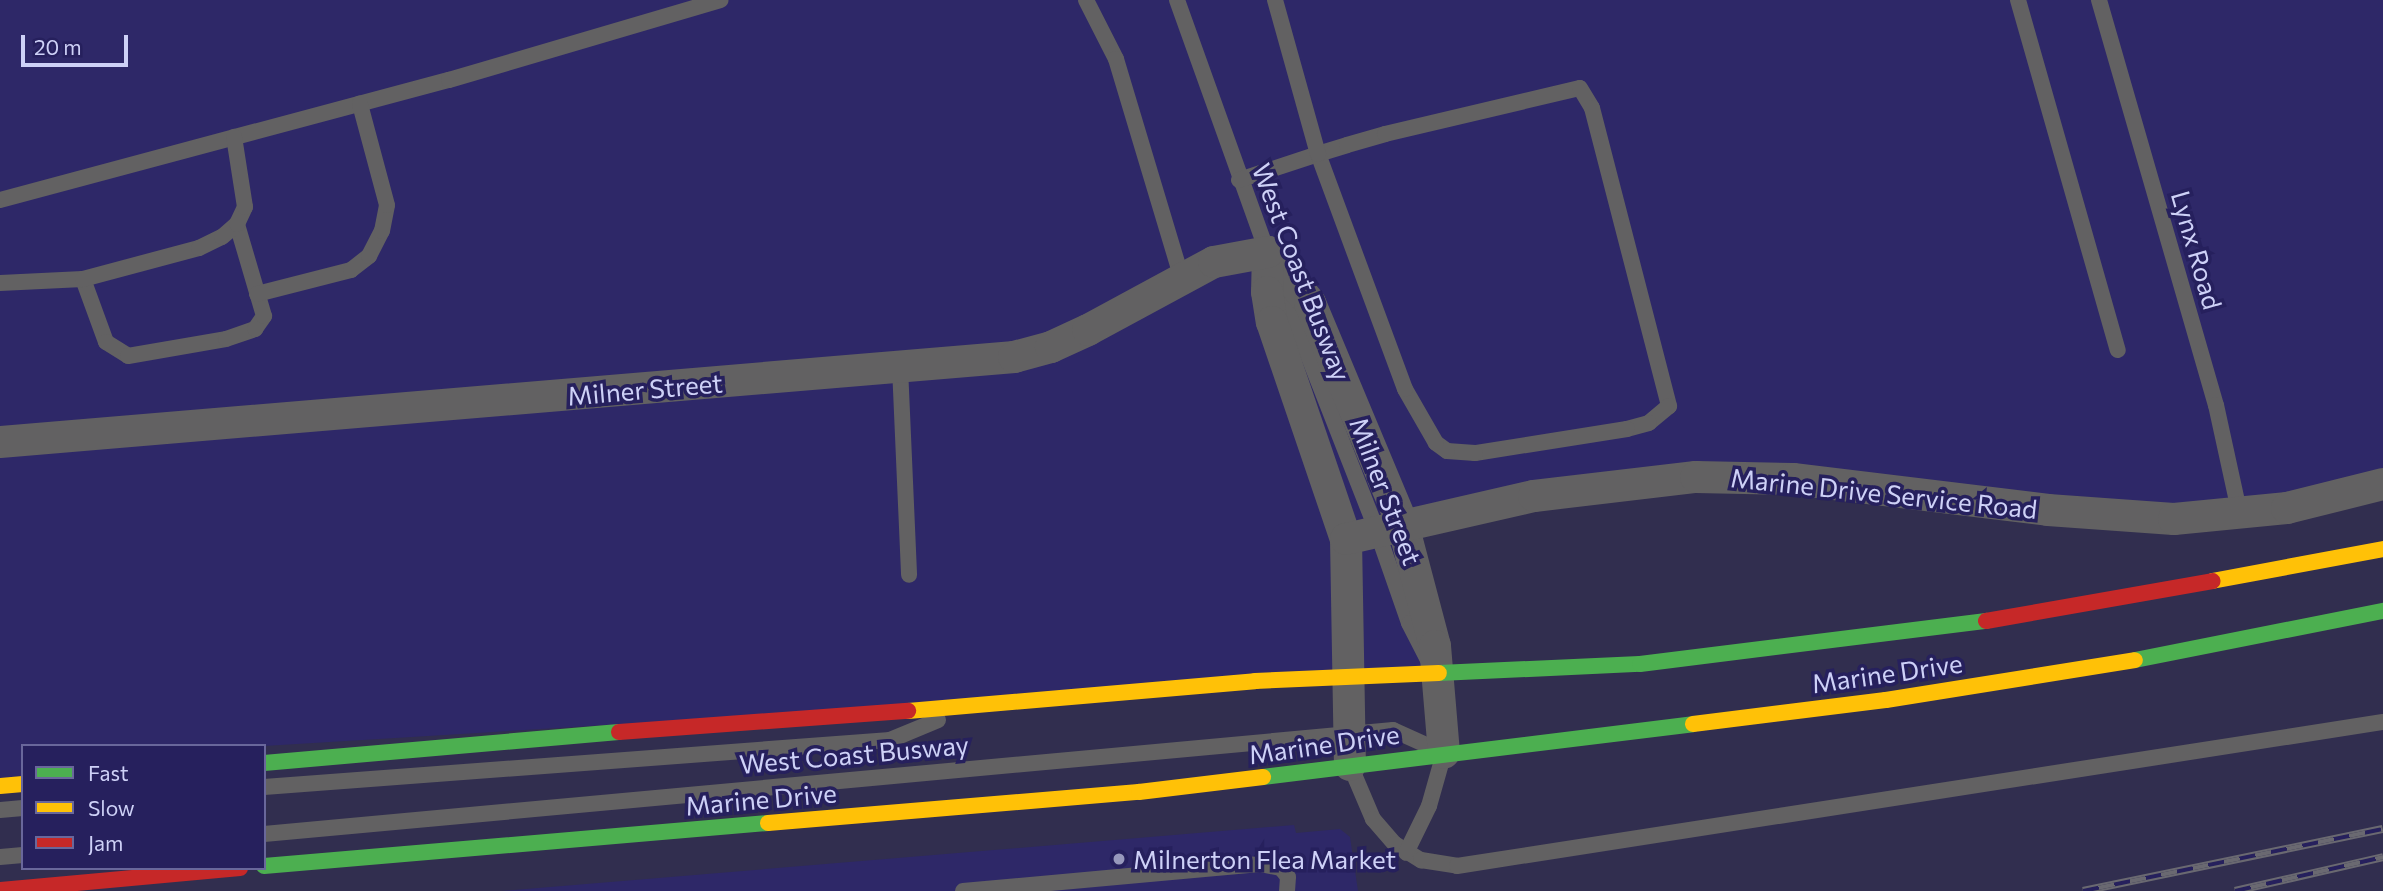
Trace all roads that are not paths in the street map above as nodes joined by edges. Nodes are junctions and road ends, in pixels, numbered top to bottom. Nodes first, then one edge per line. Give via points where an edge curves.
1 (720, 0) edge
2 (1086, 0) edge
3 (1177, 0) edge
4 (1275, 0) edge
5 (2018, 0) edge
6 (2099, 0) edge
7 (360, 104) junction
8 (234, 137) junction
9 (1318, 154) junction
10 (1239, 180) junction
11 (0, 200) edge
12 (237, 224) junction
13 (1268, 252) junction
14 (1181, 276) junction
15 (83, 279) junction
16 (0, 284) edge
17 (257, 294) junction
18 (2118, 350) dead end
19 (900, 367) junction
20 (0, 442) edge
21 (2383, 484) edge
22 (2240, 515) junction
23 (1390, 528) junction
24 (1346, 539) junction
25 (2383, 549) edge
26 (909, 575) dead end
27 (2383, 611) edge
28 (1437, 674) junction
29 (1348, 678) junction
30 (958, 709) junction
31 (2383, 722) edge
32 (1349, 732) junction
33 (1444, 753) junction
34 (266, 763) edge
35 (1350, 765) junction
36 (21, 784) edge
37 (0, 786) edge
38 (266, 787) edge
39 (21, 808) edge
40 (0, 810) edge
41 (266, 834) edge
42 (1406, 853) junction
43 (21, 855) edge
44 (0, 857) edge
45 (266, 866) edge
46 (218, 870) edge
47 (0, 890) edge
48 (963, 891) edge
49 (1287, 891) edge

1 - 7 lane
2 - 14 lane via 1116,59
3 - 10 lane, West Coast Busway
4 - 9 lane
5 - 18 lane
6 - 22 lane, Lynx Road via 2216,405
7 - 8 lane
7 - 17 lane via 387,205 382,231 369,256 351,270
8 - 11 lane
8 - 12 lane via 245,207
9 - 9 lane via 1480,109 1580,88 1592,108 1669,405 1664,414 1628,429 1475,453 1447,451 1436,443 1405,388
9 - 10 lane
10 - 13 lane, West Coast Busway
12 - 15 lane via 199,248
12 - 17 lane
13 - 14 street, Milner Street via 1214,262
13 - 23 street, Milner Street via 1310,303
13 - 24 street, Milner Street via 1272,322
14 - 19 street, Milner Street via 1051,347 1014,357
15 - 16 lane
15 - 17 lane via 106,342 128,356 255,330 264,316
19 - 20 street, Milner Street
19 - 26 lane
21 - 22 street, Marine Drive Service Road
22 - 23 street, Marine Drive Service Road via 2124,517 1742,476 1603,485
23 - 24 street, Marine Drive Service Road
23 - 28 street, Milner Street via 1430,618
24 - 29 street, Milner Street
25 - 28 main road, Marine Drive via 2026,616 1889,636 1640,664
27 - 33 main road, Marine Drive via 2173,654 1886,700
28 - 29 main road, Marine Drive
28 - 33 street, Milner Street
29 - 30 main road, Marine Drive via 1255,681
29 - 32 street, Milner Street
30 - 34 main road, Marine Drive via 811,715
30 - 38 lane, West Coast Busway via 923,729 890,740
31 - 42 lane via 1483,864 1439,865
32 - 33 lane, West Coast Busway via 1393,730
32 - 35 street, Milner Street
32 - 41 lane, West Coast Busway
33 - 35 main road, Marine Drive
33 - 42 lane via 1429,806
35 - 42 lane via 1373,819
35 - 45 main road, Marine Drive via 1139,792
36 - 37 main road
39 - 40 lane
43 - 44 lane
46 - 47 main road
48 - 49 lane via 1260,864 1281,868 1288,877

